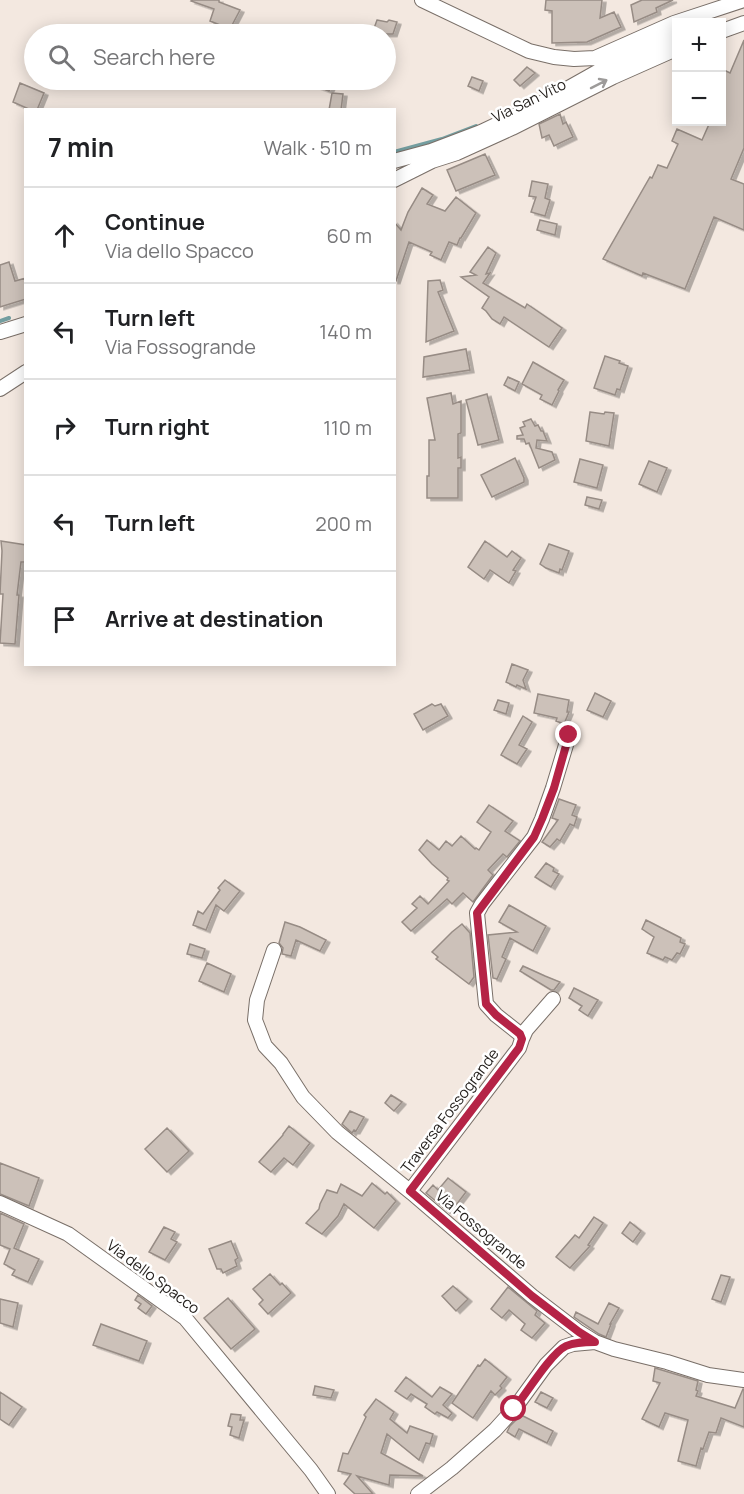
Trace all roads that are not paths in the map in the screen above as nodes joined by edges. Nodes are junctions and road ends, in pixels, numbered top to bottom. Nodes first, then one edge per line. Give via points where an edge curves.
1 (422, 0) edge
2 (744, 0) edge
3 (744, 10) edge
4 (716, 18) edge
5 (744, 23) edge
6 (726, 30) edge
7 (672, 36) edge
8 (672, 51) edge
9 (396, 160) edge
10 (396, 179) edge
11 (24, 325) edge
12 (0, 332) edge
13 (24, 373) edge
14 (0, 389) edge
15 (569, 735) dead end
16 (274, 950) dead end
17 (553, 999) dead end
18 (522, 1039) junction
19 (410, 1191) junction
20 (0, 1203) edge
21 (595, 1342) junction
22 (744, 1380) edge
23 (328, 1494) edge
24 (418, 1494) edge

1 - 2 street via 529,51 574,59 596,58 674,23
3 - 4 street
5 - 6 street
7 - 9 street, Via San Vito via 481,132
10 -> 8 street, Via San Vito
11 - 12 street
13 - 14 street
15 - 18 street via 554,788 534,837 477,913 486,1004
16 - 19 street, Via Fossogrande via 257,1000 255,1020 265,1046 322,1118
17 - 18 street, Traversa Fossogrande
18 - 19 street, Traversa Fossogrande
19 - 21 street, Via Fossogrande via 532,1296
20 - 23 street, Via dello Spacco via 68,1234 185,1318
21 - 22 street, Via Fossogrande via 708,1375
21 - 24 street via 564,1347 495,1430

